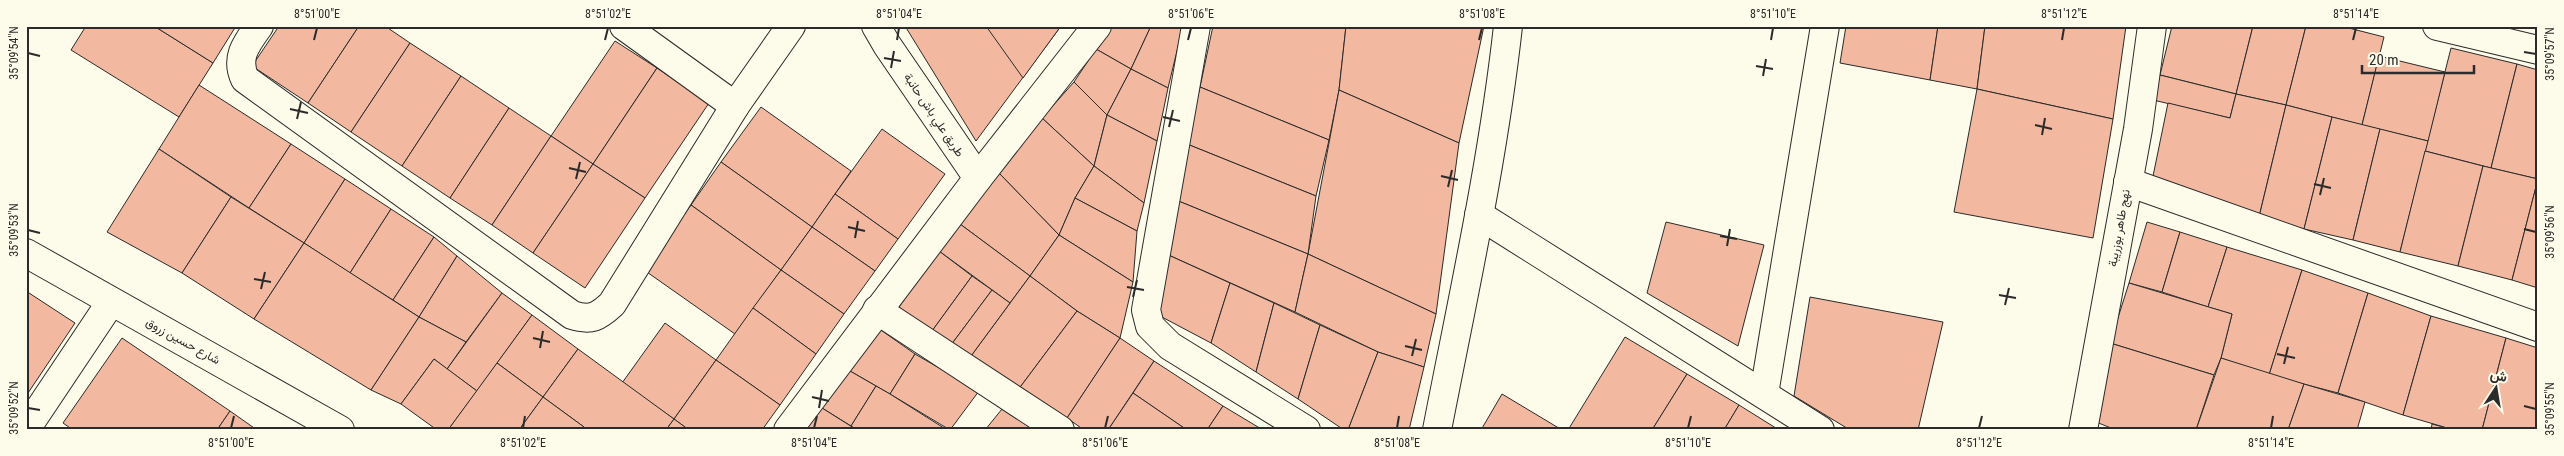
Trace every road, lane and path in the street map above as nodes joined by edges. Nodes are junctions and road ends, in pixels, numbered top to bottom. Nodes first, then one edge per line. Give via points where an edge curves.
1 (259, 26) edge
2 (624, 26) edge
3 (791, 26) edge
4 (876, 26) edge
5 (1097, 26) edge
6 (1196, 26) edge
7 (1508, 26) edge
8 (1825, 26) edge
9 (2152, 26) edge
10 (2437, 26) edge
11 (2485, 31) edge
12 (2538, 50) edge
13 (735, 106) junction
14 (978, 178) junction
15 (2128, 182) junction
16 (1479, 215) junction
17 (26, 253) edge
18 (111, 302) junction
19 (877, 310) junction
20 (2538, 327) edge
21 (1764, 394) junction
22 (26, 428) edge
23 (340, 430) edge
24 (788, 430) edge
25 (1060, 430) edge
26 (1306, 430) edge
27 (1437, 430) edge
28 (1820, 430) edge
29 (2083, 430) edge

1 - 13 street via 240,56 240,69 245,79 572,315 586,319 598,317 612,304
2 - 13 street
3 - 13 street
4 - 14 street, طريق علي باش حانبة
5 - 14 street
6 - 26 street via 1146,310 1150,326 1170,346
7 - 16 street
8 - 21 street
9 - 15 street, نهج طاهر بوزريبة
10 - 11 street
11 - 12 street
14 - 19 street
15 - 20 street
15 - 29 street, نهج طاهر بوزريبة
16 - 21 street
16 - 27 street
17 - 18 street, شارع حسين زروق
18 - 22 street
18 - 23 street, شارع حسين زروق
19 - 24 street
19 - 25 street
21 - 28 street

